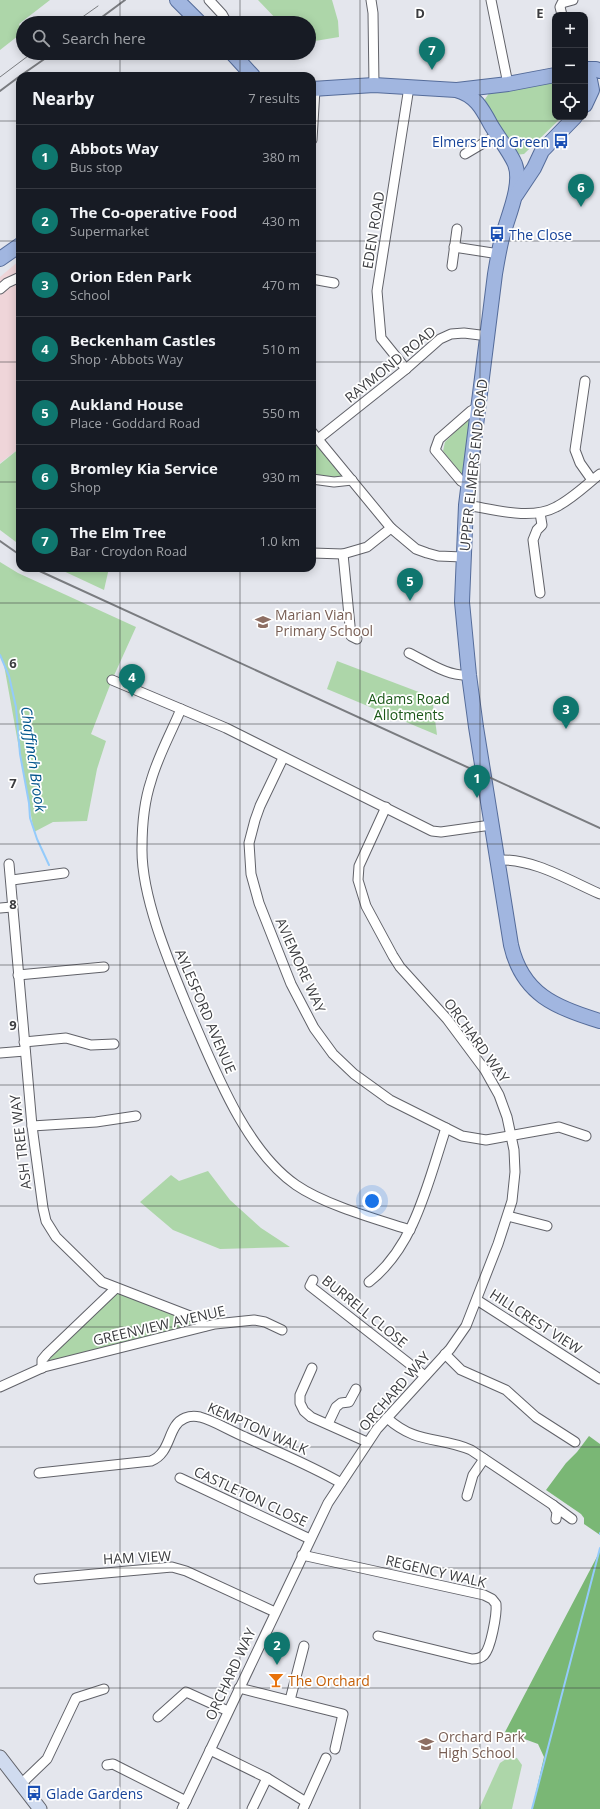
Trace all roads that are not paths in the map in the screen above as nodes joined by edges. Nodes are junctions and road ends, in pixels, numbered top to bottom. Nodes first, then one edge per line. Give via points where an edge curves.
1 (177, 0) edge
2 (209, 0) edge
3 (371, 0) edge
4 (491, 0) edge
5 (572, 0) edge
6 (561, 12) edge
7 (193, 16) edge
8 (223, 16) edge
9 (239, 64) edge
10 (588, 69) edge
11 (600, 71) edge
12 (248, 72) edge
13 (254, 72) edge
14 (552, 76) edge
15 (588, 78) edge
16 (508, 84) junction
17 (374, 85) junction
18 (409, 87) junction
19 (487, 87) junction
20 (316, 89) edge
21 (456, 90) junction
22 (588, 99) edge
23 (600, 103) edge
24 (480, 106) junction
25 (588, 109) edge
26 (572, 120) edge
27 (497, 136) junction
28 (465, 154) dead end
29 (525, 164) junction
30 (516, 196) junction
31 (457, 229) dead end
32 (454, 247) junction
33 (16, 248) edge
34 (499, 254) junction
35 (0, 259) edge
36 (452, 266) dead end
37 (16, 279) edge
38 (316, 280) edge
39 (334, 283) dead end
40 (0, 289) edge
41 (488, 336) junction
42 (406, 369) junction
43 (585, 381) dead end
44 (478, 407) junction
45 (316, 435) edge
46 (316, 437) edge
47 (600, 474) edge
48 (316, 480) edge
49 (352, 480) junction
50 (592, 480) junction
51 (468, 485) junction
52 (466, 505) junction
53 (540, 513) junction
54 (391, 528) junction
55 (316, 553) edge
56 (343, 554) junction
57 (463, 557) junction
58 (540, 593) dead end
59 (357, 639) dead end
60 (409, 653) dead end
61 (469, 675) junction
62 (112, 680) dead end
63 (181, 709) junction
64 (284, 758) junction
65 (386, 807) junction
66 (491, 825) junction
67 (497, 860) junction
68 (9, 864) dead end
69 (64, 873) dead end
70 (12, 880) junction
71 (600, 894) edge
72 (12, 907) junction
73 (0, 908) edge
74 (104, 967) dead end
75 (18, 975) junction
76 (600, 1021) edge
77 (114, 1044) dead end
78 (24, 1046) junction
79 (0, 1053) edge
80 (136, 1116) dead end
81 (32, 1126) junction
82 (446, 1128) junction
83 (512, 1135) junction
84 (586, 1136) dead end
85 (508, 1216) junction
86 (547, 1226) dead end
87 (410, 1230) junction
88 (313, 1280) dead end
89 (369, 1282) dead end
90 (116, 1288) junction
91 (477, 1300) junction
92 (205, 1326) junction
93 (282, 1330) dead end
94 (445, 1354) junction
95 (42, 1368) junction
96 (312, 1368) dead end
97 (425, 1376) junction
98 (600, 1379) edge
99 (0, 1387) edge
100 (356, 1389) dead end
101 (387, 1418) junction
102 (328, 1424) junction
103 (367, 1442) junction
104 (575, 1442) dead end
105 (484, 1459) junction
106 (39, 1473) dead end
107 (180, 1478) dead end
108 (341, 1483) junction
109 (467, 1496) dead end
110 (553, 1505) junction
111 (556, 1519) dead end
112 (572, 1519) dead end
113 (310, 1539) junction
114 (302, 1556) junction
115 (39, 1579) dead end
116 (275, 1612) junction
117 (378, 1636) dead end
118 (304, 1646) dead end
119 (239, 1688) junction
120 (104, 1689) dead end
121 (290, 1700) junction
122 (228, 1711) junction
123 (158, 1717) dead end
124 (335, 1749) dead end
125 (210, 1750) junction
126 (0, 1757) edge
127 (326, 1758) dead end
128 (106, 1765) dead end
129 (267, 1778) junction
130 (21, 1784) junction
131 (184, 1805) edge
132 (305, 1805) edge
133 (40, 1809) edge
134 (252, 1809) edge

1 - 7 main road
2 - 8 street
3 - 17 street
4 - 16 street
5 - 6 street via 562,3
9 - 12 main road
9 - 13 main road
10 - 11 main road
14 - 16 main road
15 - 22 main road via 592,90
16 - 19 main road
17 - 18 main road
17 - 20 main road
18 - 21 main road
18 - 42 street, EDEN ROAD via 377,291 381,338
19 - 21 main road
19 - 24 main road via 480,95
21 - 24 main road via 469,94
23 - 25 main road
24 - 27 main road
26 - 29 main road via 542,151
27 - 28 street
27 - 29 main road
29 - 30 main road
29 - 30 main road via 517,183
30 - 34 main road, UPPER ELMERS END ROAD
31 - 32 street
32 - 34 street
32 - 36 street
33 - 35 main road
34 - 41 main road, UPPER ELMERS END ROAD
37 - 40 street
38 - 39 street
41 - 42 street, RAYMOND ROAD via 451,334 440,339
41 - 44 main road, UPPER ELMERS END ROAD
42 - 45 street, RAYMOND ROAD
43 - 50 street via 575,450 580,463
44 - 51 main road, UPPER ELMERS END ROAD
44 - 51 street via 439,438 435,450 461,481
46 - 49 street
47 - 50 street
48 - 49 street via 334,482
49 - 54 street
50 - 53 street via 563,504
51 - 52 main road, UPPER ELMERS END ROAD
52 - 53 street
52 - 57 main road, UPPER ELMERS END ROAD
53 - 58 street via 542,525 533,540
54 - 56 street via 367,547
54 - 57 street via 416,549 427,554
55 - 56 street
56 - 59 street via 350,636
57 - 61 main road, UPPER ELMERS END ROAD via 462,602
60 - 61 street via 458,676
61 - 66 main road, UPPER ELMERS END ROAD
62 - 63 street
63 - 64 street
63 - 87 street, AYLESFORD AVENUE via 151,780 142,833 142,859 151,904 173,972 213,1067 251,1135 286,1177 296,1185 333,1203
64 - 65 street
64 - 82 street, AVIEMORE WAY via 254,820 249,842 249,858 259,903 284,967 314,1028 340,1062 390,1100
65 - 66 street via 437,832
65 - 83 street, ORCHARD WAY via 360,860 358,871 358,880 369,912 400,967 447,1019 489,1077 503,1104
66 - 67 main road, UPPER ELMERS END ROAD
67 - 71 street via 534,865
67 - 76 main road, UPPER ELMERS END ROAD via 513,953 522,974 535,990 551,1003
68 - 70 street, ASH TREE WAY
69 - 70 street
70 - 72 street, ASH TREE WAY
72 - 73 street
72 - 75 street, ASH TREE WAY
74 - 75 street
75 - 78 street, ASH TREE WAY
77 - 78 street via 91,1046 66,1038
78 - 79 street
78 - 81 street, ASH TREE WAY
80 - 81 street via 96,1122
81 - 90 street, ASH TREE WAY via 46,1221 56,1237 85,1267 102,1282
82 - 83 street, AVIEMORE WAY via 462,1136 476,1139 486,1140
82 - 87 street
83 - 84 street, AVIEMORE WAY via 560,1127
83 - 85 street, ORCHARD WAY via 515,1172
85 - 86 street
85 - 91 street, ORCHARD WAY
87 - 89 street via 392,1260
88 - 97 street, BURRELL CLOSE via 310,1286
90 - 92 street, ASH TREE WAY via 195,1318
90 - 95 street, GREENVIEW AVENUE via 42,1360
91 - 94 street, ORCHARD WAY via 463,1332
91 - 98 street, HILLCREST VIEW
92 - 93 street, GREENVIEW AVENUE via 229,1321 254,1320
92 - 95 street, GREENVIEW AVENUE
94 - 97 street, ORCHARD WAY
94 - 104 street via 461,1370 506,1390 536,1417
95 - 99 street, GREENVIEW AVENUE
96 - 102 street via 300,1395 300,1403 307,1414
97 - 101 street, ORCHARD WAY
100 - 102 street via 349,1402 336,1407
101 - 103 street, ORCHARD WAY
101 - 105 street via 415,1436 462,1447
102 - 103 street
103 - 108 street, ORCHARD WAY
105 - 109 street via 473,1475
105 - 110 street
106 - 108 street, KEMPTON WALK via 150,1462 164,1451 178,1422 194,1416 231,1430
107 - 113 street, CASTLETON CLOSE
108 - 113 street, ORCHARD WAY
110 - 111 street via 557,1512
110 - 112 street
113 - 114 street, ORCHARD WAY
114 - 116 street, ORCHARD WAY
114 - 117 street, REGENCY WALK via 487,1596 496,1604 489,1646 480,1658 472,1659
115 - 116 street, HAM VIEW via 172,1567
116 - 119 street, ORCHARD WAY
118 - 121 street
119 - 121 street
119 - 122 street, ORCHARD WAY
120 - 130 street via 76,1698 47,1759
121 - 124 street via 344,1715
122 - 123 street via 186,1692
122 - 125 street, ORCHARD WAY
125 - 129 street
125 - 131 street, ORCHARD WAY
126 - 130 street
127 - 132 street
128 - 131 street via 113,1764
129 - 132 street
129 - 134 street
130 - 133 street

